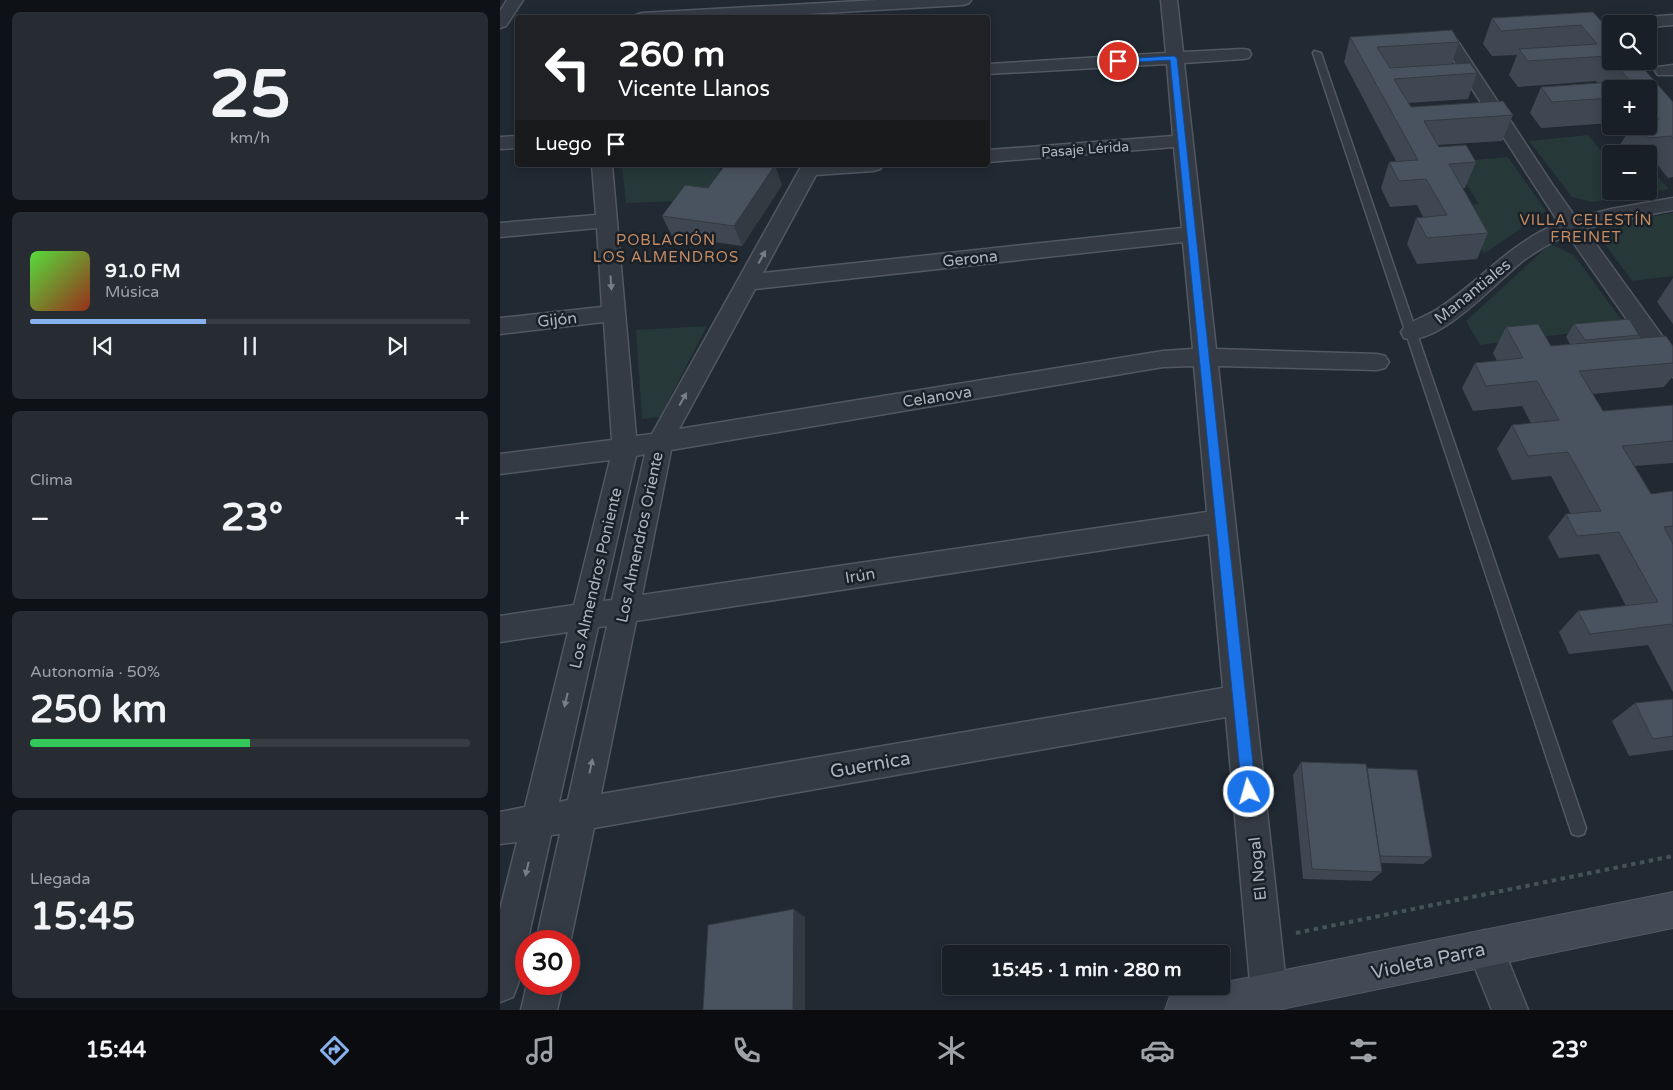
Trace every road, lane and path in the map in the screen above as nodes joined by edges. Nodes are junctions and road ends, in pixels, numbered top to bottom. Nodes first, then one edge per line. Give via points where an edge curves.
1 (515, 0) edge
2 (963, 0) edge
3 (1169, 0) edge
4 (876, 7) edge
5 (706, 15) edge
6 (1673, 20) edge
7 (1657, 21) edge
8 (500, 23) edge
9 (1451, 44) edge
10 (1317, 53) dead end
11 (1243, 54) dead end
12 (1174, 58) junction
13 (990, 69) edge
14 (1182, 141) junction
15 (515, 142) edge
16 (500, 143) edge
17 (990, 156) edge
18 (602, 167) edge
19 (832, 167) edge
20 (811, 168) edge
21 (1673, 204) edge
22 (606, 221) junction
23 (1571, 225) junction
24 (500, 230) edge
25 (1192, 234) junction
26 (748, 282) junction
27 (614, 313) junction
28 (500, 326) edge
29 (1412, 332) junction
30 (1204, 357) junction
31 (1377, 362) dead end
32 (1673, 368) edge
33 (660, 442) junction
34 (625, 448) junction
35 (500, 464) edge
36 (1221, 521) junction
37 (624, 611) junction
38 (586, 616) junction
39 (500, 629) edge
40 (1239, 700) junction
41 (581, 814) junction
42 (538, 821) junction
43 (500, 828) edge
44 (1578, 828) dead end
45 (1673, 856) edge
46 (1673, 910) edge
47 (556, 930) edge
48 (1264, 940) junction
49 (1486, 948) junction
50 (500, 984) edge
51 (1269, 993) junction
52 (542, 995) edge
53 (539, 1010) edge
54 (1184, 1010) edge
55 (1510, 1010) edge

1 - 8 street
2 - 4 street
3 - 12 street, El Nogal
4 - 5 street
6 - 7 street
9 - 23 street
10 - 29 lane
11 - 12 street
12 - 13 street
12 - 14 street, El Nogal
14 - 17 street, Pasaje Lérida
14 - 25 street, El Nogal
15 - 16 street
18 - 22 street, Los Almendros Poniente
19 - 20 street
26 -> 20 street, Los Almendros Oriente
21 - 23 street, Manantiales
22 - 24 street
22 -> 27 street, Los Almendros Poniente
23 - 29 street, Manantiales via 1516,255 1450,314
23 - 32 street
25 - 26 street, Gerona
25 - 30 street, El Nogal
33 -> 26 street, Los Almendros Oriente
27 - 28 street, Gijón
27 - 34 street, Los Almendros Poniente
29 - 44 lane
30 - 31 street, Celanova
30 - 33 street, Celanova via 1154,361
30 - 36 street, El Nogal
33 - 34 street, Celanova
33 - 37 street, Los Almendros Oriente
34 - 35 street, Celanova
34 - 38 street, Los Almendros Poniente
36 - 37 street, Irún
36 - 40 street, El Nogal
37 - 38 street, Irún
41 -> 37 street, Los Almendros Oriente
38 - 39 street, Irún
38 -> 42 street, Los Almendros Poniente
40 - 41 street, Guernica
40 - 48 street, El Nogal
41 - 42 street, Guernica
41 - 47 street, Los Almendros Oriente
42 - 43 street, Guernica
42 -> 50 street, Los Almendros Poniente
45 - 48 path
46 - 49 street, Violeta Parra
48 - 51 street, El Nogal
49 - 51 street, Violeta Parra
49 - 55 street
51 - 54 street, Violeta Parra
52 - 53 street

